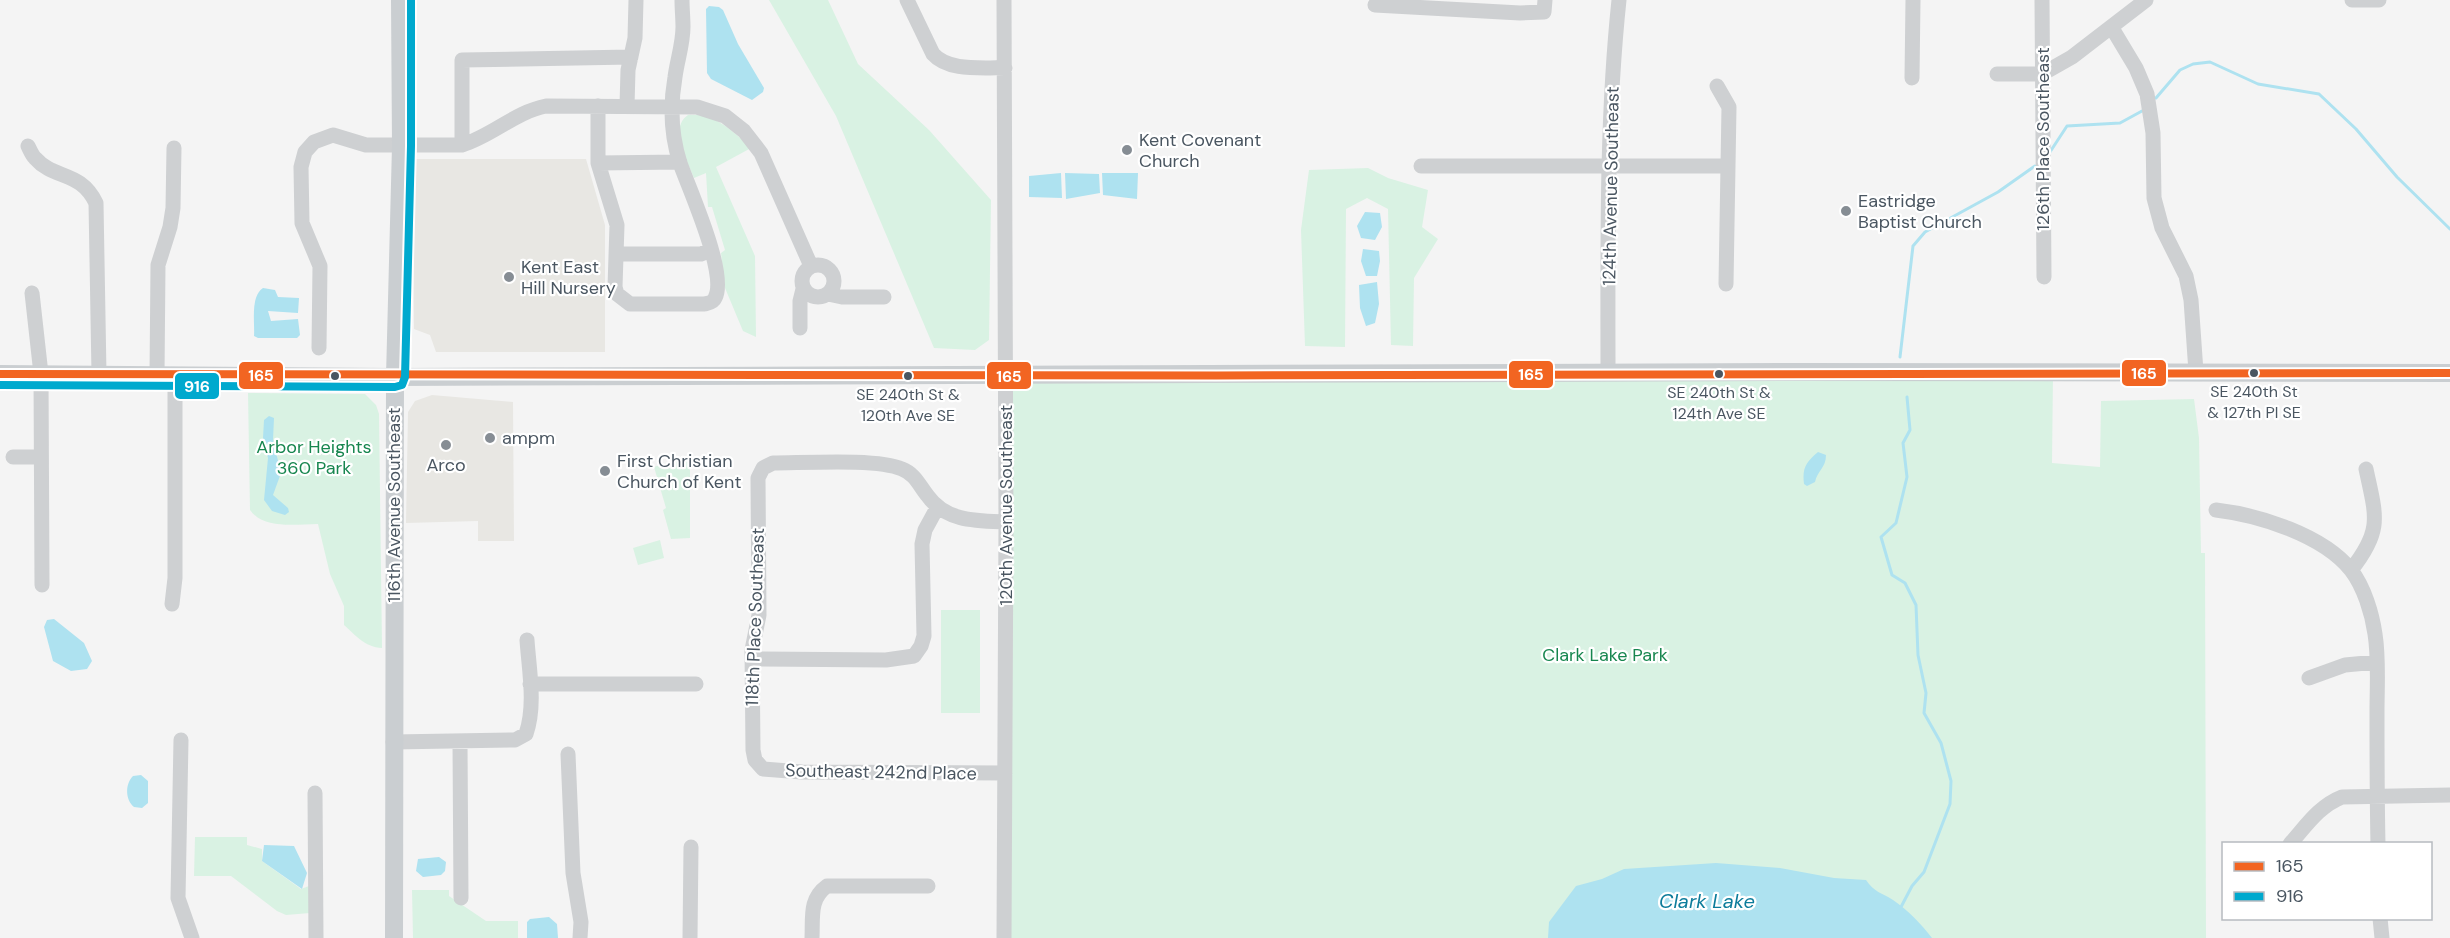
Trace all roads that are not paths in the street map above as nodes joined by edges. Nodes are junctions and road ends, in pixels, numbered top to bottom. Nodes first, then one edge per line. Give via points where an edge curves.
1 (400, 0) edge
2 (636, 0) edge
3 (682, 0) edge
4 (907, 0) edge
5 (1004, 0) edge
6 (1619, 0) edge
7 (1913, 0) edge
8 (2042, 0) edge
9 (2146, 0) edge
10 (2352, 0) edge
11 (2379, 0) edge
12 (1375, 5) dead end
13 (1544, 6) edge
14 (2112, 28) junction
15 (631, 57) junction
16 (1005, 68) junction
17 (1997, 74) dead end
18 (2042, 74) junction
19 (1912, 78) dead end
20 (1717, 86) dead end
21 (598, 106) junction
22 (627, 106) junction
23 (672, 106) junction
24 (462, 145) junction
25 (28, 146) dead end
26 (401, 146) junction
27 (174, 148) dead end
28 (680, 162) junction
29 (598, 163) junction
30 (1421, 166) dead end
31 (1610, 166) junction
32 (1728, 166) junction
33 (711, 250) junction
34 (616, 254) junction
35 (811, 266) junction
36 (2044, 278) dead end
37 (1726, 284) dead end
38 (803, 289) junction
39 (32, 293) dead end
40 (828, 294) junction
41 (884, 297) dead end
42 (800, 328) dead end
43 (319, 348) dead end
44 (2196, 372) junction
45 (1608, 373) junction
46 (0, 374) edge
47 (41, 374) junction
48 (99, 374) junction
49 (1006, 374) junction
50 (2450, 374) edge
51 (166, 375) junction
52 (395, 377) junction
53 (13, 457) dead end
54 (41, 457) junction
55 (2366, 469) dead end
56 (937, 508) junction
57 (2216, 510) dead end
58 (1006, 522) junction
59 (2351, 570) junction
60 (42, 585) dead end
61 (172, 604) dead end
62 (527, 640) dead end
63 (752, 659) junction
64 (2377, 662) junction
65 (2309, 678) dead end
66 (530, 684) junction
67 (696, 684) dead end
68 (181, 740) dead end
69 (393, 742) junction
70 (460, 742) junction
71 (568, 754) dead end
72 (760, 765) joint
73 (1005, 773) junction
74 (315, 793) dead end
75 (2377, 795) junction
76 (2450, 795) edge
77 (2291, 842) edge
78 (2378, 842) edge
79 (691, 847) dead end
80 (928, 886) dead end
81 (461, 898) dead end
82 (2380, 920) edge
83 (192, 938) edge
84 (316, 938) edge
85 (394, 938) edge
86 (580, 938) edge
87 (690, 938) edge
88 (812, 938) edge
89 (1004, 938) edge
90 (2382, 938) edge

1 - 26 main road, 116th Avenue Southeast
2 - 15 street
3 - 23 street via 683,29
4 - 16 street via 938,60 955,66
5 - 16 street, 120th Avenue Southeast
6 - 31 street, 124th Avenue Southeast
7 - 19 street
8 - 18 street, 126th Place Southeast
9 - 14 street
10 - 11 street
12 - 13 street via 1520,13
14 - 18 street
14 - 44 street via 2147,94 2153,134 2154,198 2162,228 2186,276
15 - 22 street
15 - 24 street via 462,60
16 - 49 street, 120th Avenue Southeast
17 - 18 street
18 - 36 street, 126th Place Southeast
20 - 32 street via 1729,107
21 - 22 street
21 - 24 street via 533,109
21 - 29 street
22 - 23 street
23 - 28 street via 673,136
23 - 35 street via 713,111 744,131 761,153
24 - 26 street
25 - 48 street via 47,167 81,183 96,203
26 - 43 street via 366,145 333,135 314,142 305,152 301,166 302,223 320,266
26 - 52 main road, 116th Avenue Southeast
27 - 51 street via 170,227 158,265
28 - 29 street
28 - 33 street
29 - 34 street via 617,225
30 - 31 street
31 - 32 street
31 - 45 street, 124th Avenue Southeast
32 - 37 street
33 - 34 street via 701,254
33 - 34 street via 717,286 715,299 704,304 630,304 615,287
35 - 38 street via 802,278
35 - 40 street via 822,265 830,270 834,280
38 - 40 street via 814,297
38 - 42 street
39 - 47 street
40 - 41 street
44 - 45 main road
44 - 50 main road
45 - 49 main road
46 - 47 main road
47 - 48 main road
47 - 54 street
48 - 51 main road
49 - 52 main road
49 - 58 street, 120th Avenue Southeast
51 - 52 main road
51 - 61 street via 175,578
52 - 69 main road, 116th Avenue Southeast
53 - 54 street
54 - 60 street
55 - 59 street via 2374,529 2370,545
56 - 58 street via 971,521
56 - 63 street via 922,544 924,636 914,656 886,660
56 - 63 street, 118th Place Southeast via 911,473 888,464 773,463 763,468 758,478 759,615
57 - 59 street via 2255,517 2296,532
58 - 73 street, 120th Avenue Southeast
59 - 64 street via 2372,618
62 - 66 street
63 - 72 street, 118th Place Southeast via 753,750
64 - 65 street via 2345,665
64 - 75 street
66 - 67 street
66 - 70 street via 530,722 526,734 515,740
68 - 83 street via 178,898
69 - 70 street
69 - 85 main road, 116th Avenue Southeast
70 - 81 street
71 - 86 street
72 - 73 street, Southeast 242nd Place via 771,771 792,772
73 - 89 street, 120th Avenue Southeast
74 - 84 street
75 - 76 street
75 - 77 street via 2331,801
75 - 78 street
79 - 87 street
80 - 88 street via 828,886 813,903
82 - 90 street

